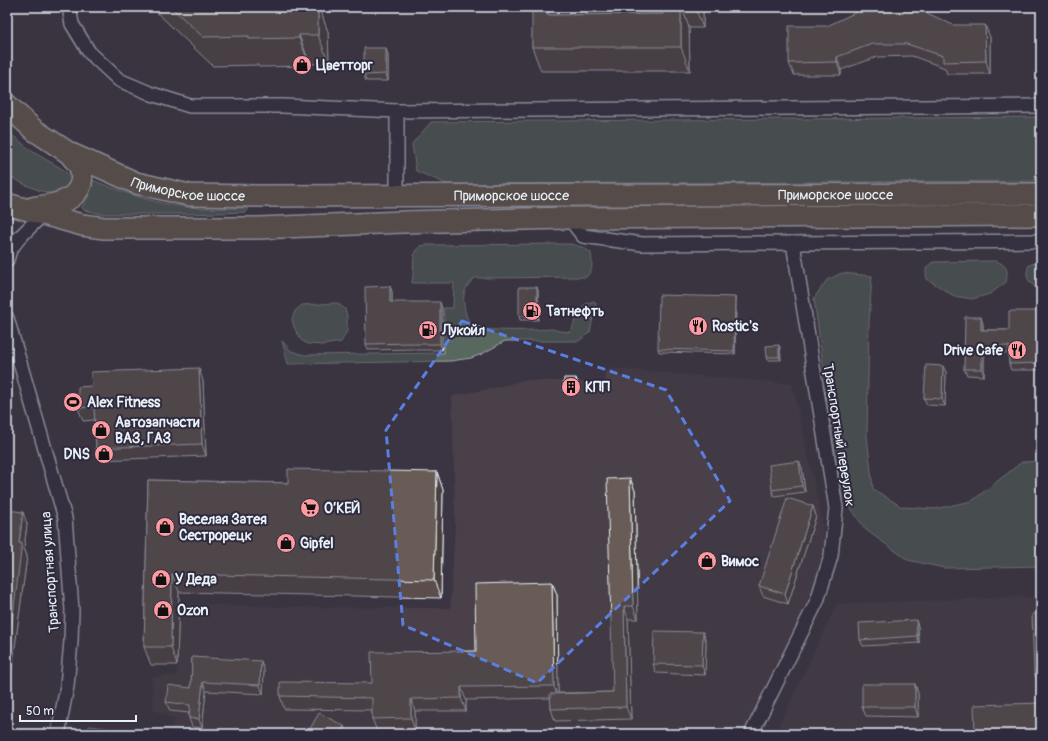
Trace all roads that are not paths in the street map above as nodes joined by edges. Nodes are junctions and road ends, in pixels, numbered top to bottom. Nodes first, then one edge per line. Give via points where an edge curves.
1 (69, 7) edge
2 (7, 105) edge
3 (1041, 106) edge
4 (397, 111) junction
5 (7, 122) edge
6 (34, 130) junction
7 (69, 153) junction
8 (1041, 194) edge
9 (397, 195) junction
10 (25, 209) edge
11 (1041, 215) edge
12 (569, 218) junction
13 (1041, 241) edge
14 (793, 243) junction
15 (7, 260) edge
16 (7, 318) edge
17 (58, 734) edge
18 (751, 734) edge

1 - 4 street via 72,24 89,52 119,80 152,94 190,106 283,106
2 - 6 highway, Приморское шоссе
3 - 4 street
4 - 9 street
5 - 6 highway
6 - 7 highway, Приморское шоссе
7 - 9 highway, Приморское шоссе via 136,183 189,195
7 - 10 highway via 82,173 78,189 73,196 58,204
8 - 9 highway, Приморское шоссе
10 - 12 highway, Приморское шоссе via 82,225 104,228 259,228
10 - 15 street via 19,238 10,250
11 - 12 highway, Приморское шоссе
12 - 14 street via 583,236 642,244
13 - 14 street
14 - 18 street, Транспортный переулок via 836,508 831,556 818,601
16 - 17 street, Транспортная улица via 65,518 72,610 71,641 67,686

